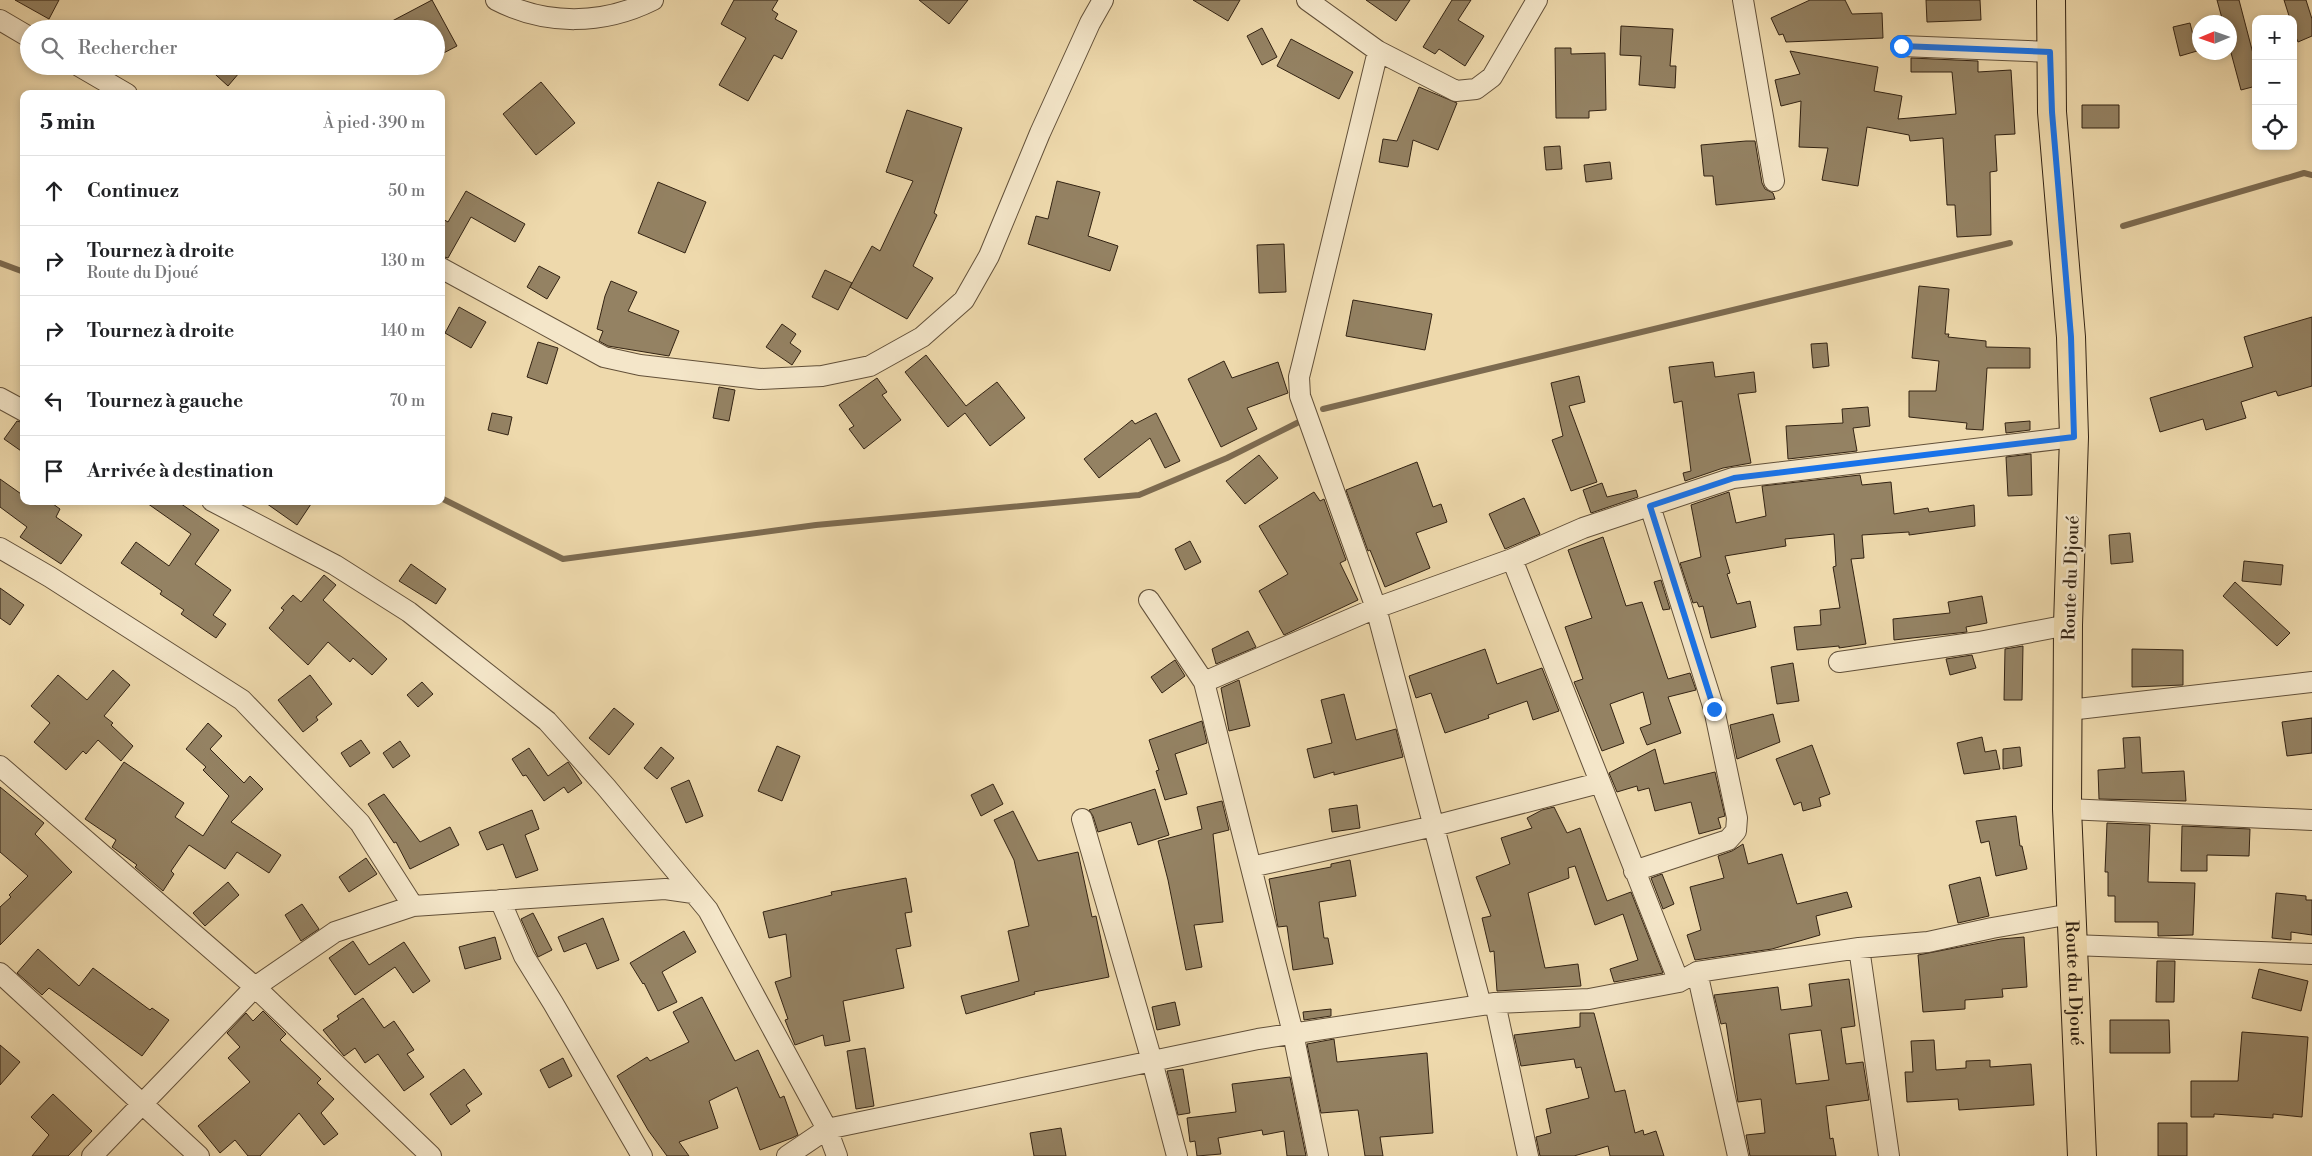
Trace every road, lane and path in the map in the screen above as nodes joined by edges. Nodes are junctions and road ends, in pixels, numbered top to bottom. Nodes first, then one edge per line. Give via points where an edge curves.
1 (496, 0) edge
2 (653, 0) edge
3 (1103, 0) edge
4 (1307, 0) edge
5 (1537, 0) edge
6 (1743, 0) edge
7 (2051, 0) edge
8 (0, 20) edge
9 (20, 32) edge
10 (1901, 46) dead end
11 (1378, 51) junction
12 (2050, 52) junction
13 (95, 75) edge
14 (120, 90) edge
15 (1774, 181) dead end
16 (445, 270) edge
17 (0, 398) edge
18 (20, 409) edge
19 (2074, 437) junction
20 (220, 505) edge
21 (1650, 506) junction
22 (0, 548) edge
23 (1512, 559) junction
24 (1149, 600) dead end
25 (1376, 608) junction
26 (2068, 625) junction
27 (1839, 662) dead end
28 (1204, 682) junction
29 (2312, 682) edge
30 (2069, 710) junction
31 (0, 766) edge
32 (1599, 783) junction
33 (2067, 809) junction
34 (1082, 819) dead end
35 (2312, 820) edge
36 (1434, 826) junction
37 (1251, 867) junction
38 (1634, 871) junction
39 (693, 893) junction
40 (500, 900) junction
41 (413, 906) junction
42 (2071, 914) junction
43 (2072, 945) junction
44 (1859, 948) junction
45 (2312, 954) edge
46 (1697, 972) junction
47 (0, 973) edge
48 (1679, 982) junction
49 (255, 987) junction
50 (1488, 1004) junction
51 (1293, 1033) junction
52 (1152, 1061) junction
53 (141, 1104) junction
54 (827, 1129) junction
55 (92, 1156) edge
56 (199, 1156) edge
57 (431, 1156) edge
58 (642, 1156) edge
59 (787, 1156) edge
60 (837, 1156) edge
61 (1177, 1156) edge
62 (1318, 1156) edge
63 (1528, 1156) edge
64 (1738, 1156) edge
65 (1889, 1156) edge
66 (2082, 1156) edge

1 - 2 street via 515,10 577,20 611,17
3 - 16 street via 1040,132 990,256 964,300 922,337 870,366 822,376 760,378 693,372 604,357
4 - 11 street
5 - 11 street via 1492,77 1476,89 1456,91
6 - 15 street
7 - 12 main road, Route du Djoué
8 - 9 street
10 - 12 street
11 - 25 street via 1299,378 1300,396
12 - 19 main road, Route du Djoué via 2071,337
13 - 14 street
17 - 18 street
19 - 21 street via 1734,478
19 - 26 main road, Route du Djoué
20 - 39 street via 335,565 409,612 547,722 606,787
21 - 23 street via 1584,528
21 - 38 street via 1714,709 1736,831 1728,840
22 - 41 street via 242,700 360,824
23 - 25 street
23 - 32 street
24 - 28 street
25 - 28 street
25 - 36 street
26 - 27 street via 1979,642
26 - 30 main road, Route du Djoué
28 - 37 street
29 - 30 street
30 - 33 main road, Route du Djoué
31 - 49 street
32 - 36 street
32 - 38 street
33 - 35 street
33 - 42 main road, Route du Djoué
34 - 52 street
36 - 37 street
36 - 50 street
37 - 51 street
38 - 48 street
39 - 40 street via 665,889
39 - 54 street via 708,910
40 - 41 street
40 - 58 street via 524,956
41 - 49 street via 335,932
42 - 43 main road, Route du Djoué
42 - 44 street via 1928,942
43 - 45 street
43 - 66 main road, Route du Djoué
44 - 46 street
44 - 65 street
46 - 48 street
46 - 64 street
47 - 53 street
48 - 50 street via 1589,999
49 - 53 street
49 - 57 street
50 - 51 street
50 - 63 street
51 - 52 street
51 - 62 street
52 - 54 street
52 - 61 street
53 - 55 street
53 - 56 street
54 - 59 street
54 - 60 street

